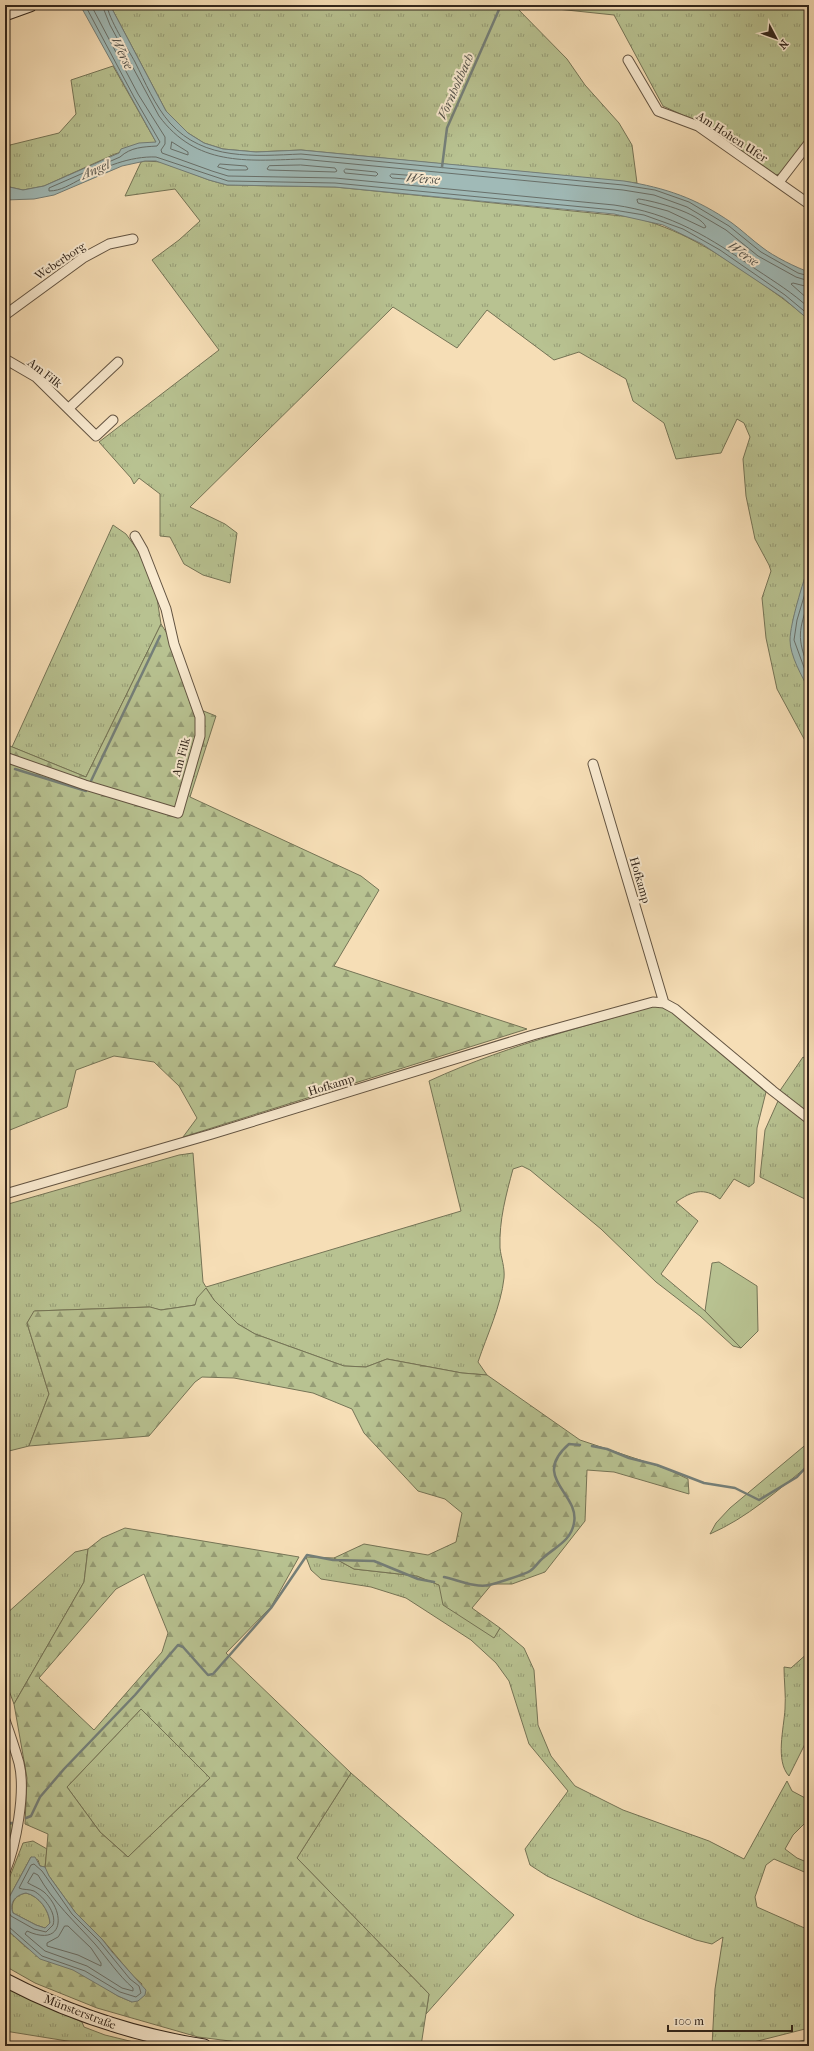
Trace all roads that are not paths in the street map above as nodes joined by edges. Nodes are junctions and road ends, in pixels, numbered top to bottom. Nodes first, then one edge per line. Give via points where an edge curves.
1 (30, 5) edge
2 (5, 14) edge
3 (628, 60) dead end
4 (809, 143) edge
5 (779, 182) junction
6 (809, 204) edge
7 (133, 239) dead end
8 (5, 315) edge
9 (5, 359) edge
10 (118, 362) dead end
11 (69, 408) junction
12 (113, 420) dead end
13 (135, 536) dead end
14 (5, 757) edge
15 (593, 764) dead end
16 (664, 1003) junction
17 (809, 1118) edge
18 (5, 1194) edge
19 (5, 1720) edge
20 (5, 1872) edge
21 (5, 1980) edge
22 (204, 2046) edge

1 - 2 main road
3 - 5 street, Am Hohen Ufer via 658,111 698,126
4 - 5 street
5 - 6 street, Am Hohen Ufer
7 - 8 street, Weberborg via 109,244 83,258
9 - 11 street, Am Filk via 36,377
10 - 11 street
11 - 12 street, Am Filk via 96,436
13 - 14 street, Am Filk via 166,609 174,644 200,717 200,736 178,813 85,785
15 - 16 street, Hofkamp
16 - 17 street via 676,1009 773,1092
16 - 18 street, Hofkamp via 641,1004
19 - 20 street via 20,1765 20,1801 16,1835
21 - 22 main road, Münsterstraße via 95,2020 168,2040

